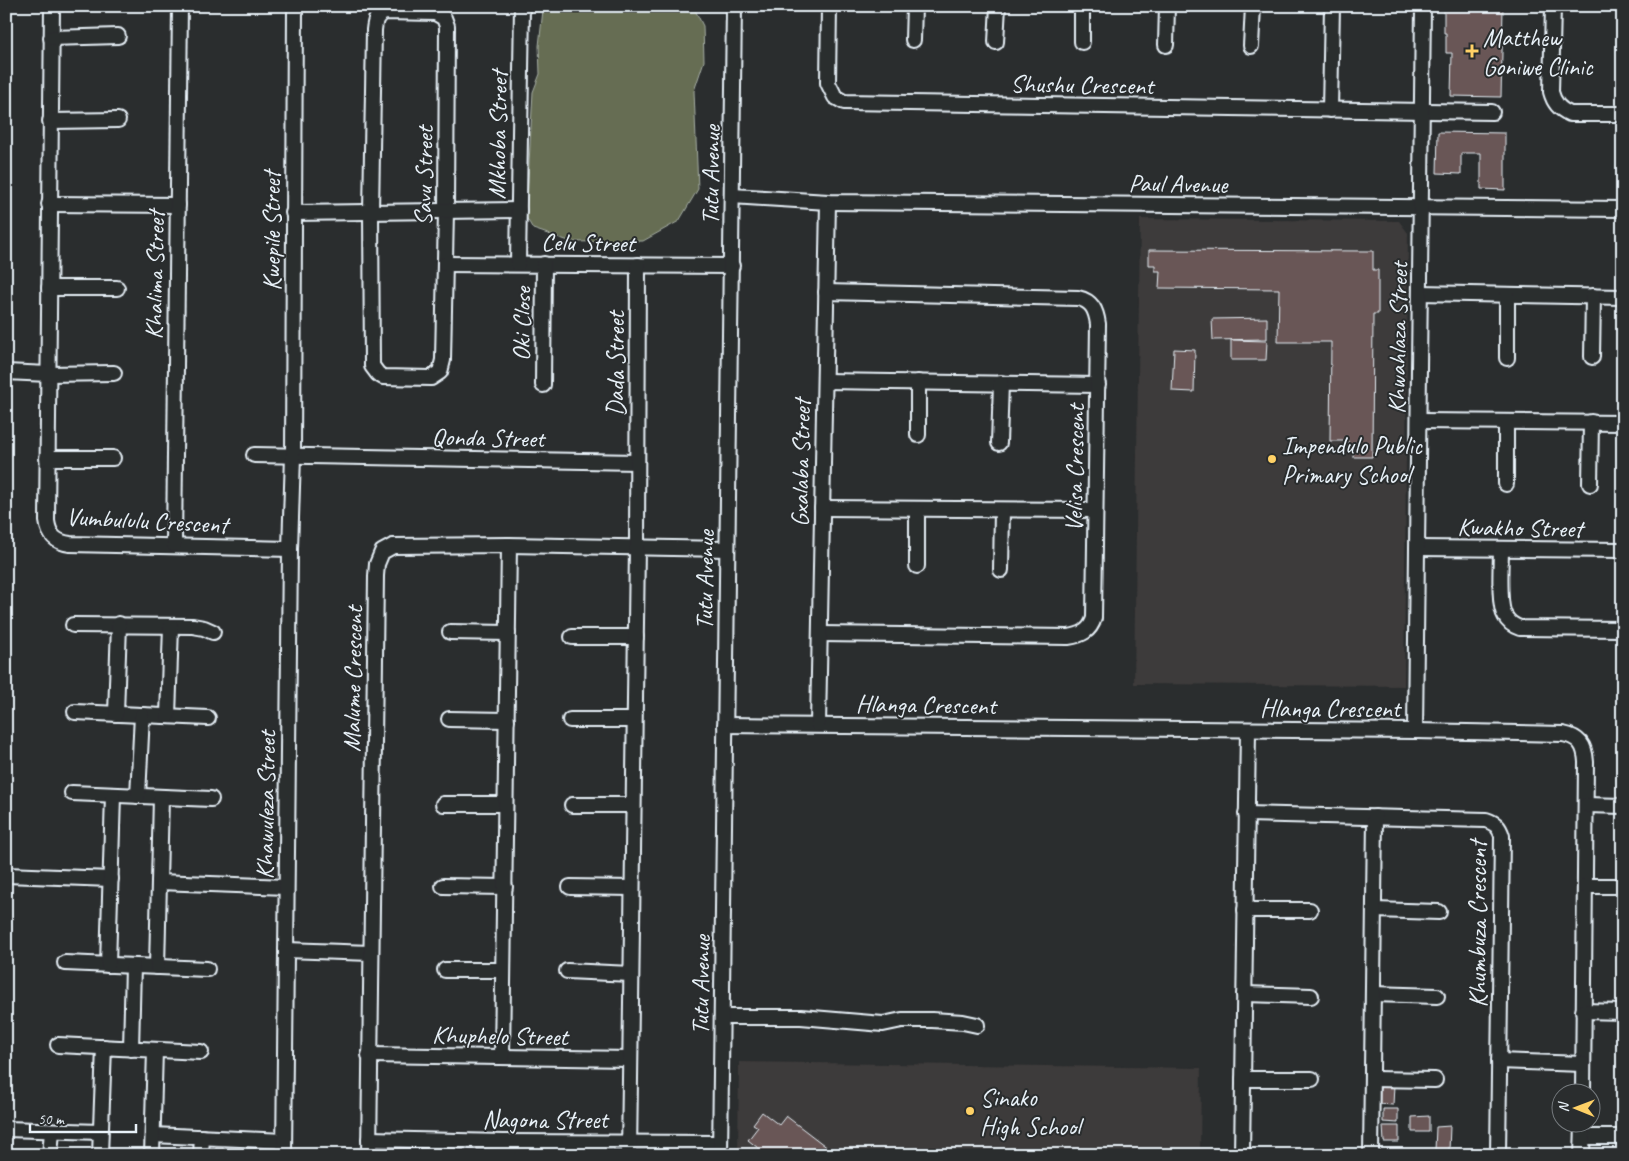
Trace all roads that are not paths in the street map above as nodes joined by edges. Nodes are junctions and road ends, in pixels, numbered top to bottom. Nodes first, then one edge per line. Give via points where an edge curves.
1 (52, 6) edge
2 (180, 6) edge
3 (295, 6) edge
4 (522, 6) edge
5 (734, 6) edge
6 (829, 6) edge
7 (914, 6) edge
8 (998, 6) edge
9 (1082, 6) edge
10 (1167, 6) edge
11 (1253, 6) edge
12 (1332, 6) edge
13 (1424, 6) edge
14 (1553, 6) edge
15 (118, 36) dead end
16 (51, 38) junction
17 (914, 40) dead end
18 (996, 42) dead end
19 (1082, 42) dead end
20 (1166, 45) dead end
21 (1251, 46) dead end
22 (1330, 110) junction
23 (1422, 111) junction
24 (1492, 112) dead end
25 (1623, 114) edge
26 (118, 120) dead end
27 (50, 121) junction
28 (732, 196) junction
29 (828, 202) junction
30 (49, 204) junction
31 (178, 205) junction
32 (1421, 208) junction
33 (1623, 209) edge
34 (518, 210) junction
35 (371, 212) junction
36 (446, 212) junction
37 (293, 214) junction
38 (444, 264) junction
39 (518, 264) junction
40 (544, 264) junction
41 (638, 265) junction
42 (732, 266) junction
43 (49, 288) junction
44 (117, 288) dead end
45 (826, 292) junction
46 (1420, 293) junction
47 (1507, 295) junction
48 (1593, 296) junction
49 (1623, 297) edge
50 (1592, 357) dead end
51 (1507, 358) dead end
52 (6, 372) edge
53 (114, 373) dead end
54 (48, 374) junction
55 (824, 381) junction
56 (918, 382) junction
57 (1001, 383) junction
58 (543, 385) dead end
59 (1098, 385) junction
60 (1419, 421) junction
61 (1506, 422) junction
62 (1591, 422) junction
63 (1623, 423) edge
64 (918, 435) dead end
65 (1000, 443) dead end
66 (254, 455) dead end
67 (293, 456) junction
68 (47, 458) junction
69 (113, 458) dead end
70 (637, 462) junction
71 (1506, 484) dead end
72 (1590, 484) dead end
73 (822, 508) junction
74 (917, 509) junction
75 (1002, 510) junction
76 (1095, 510) junction
77 (174, 545) junction
78 (509, 545) junction
79 (637, 547) junction
80 (1417, 548) junction
81 (290, 549) junction
82 (727, 549) junction
83 (1501, 549) junction
84 (1623, 550) edge
85 (917, 566) dead end
86 (1000, 570) dead end
87 (119, 624) junction
88 (73, 625) dead end
89 (170, 626) junction
90 (1623, 629) edge
91 (213, 632) dead end
92 (450, 632) dead end
93 (508, 633) junction
94 (820, 634) junction
95 (572, 637) dead end
96 (636, 637) junction
97 (75, 712) dead end
98 (116, 714) junction
99 (142, 715) junction
100 (168, 716) junction
101 (208, 718) dead end
102 (448, 719) dead end
103 (507, 720) junction
104 (570, 720) dead end
105 (634, 720) junction
106 (725, 725) junction
107 (818, 726) junction
108 (1248, 730) junction
109 (1415, 731) junction
110 (72, 793) dead end
111 (113, 795) junction
112 (138, 796) junction
113 (161, 797) junction
114 (211, 799) dead end
115 (443, 804) dead end
116 (505, 804) junction
117 (572, 804) dead end
118 (633, 805) junction
119 (1586, 805) junction
120 (1623, 806) edge
121 (1246, 814) junction
122 (1375, 817) junction
123 (6, 875) edge
124 (110, 879) junction
125 (159, 882) junction
126 (286, 886) junction
127 (444, 886) dead end
128 (1584, 886) junction
129 (1623, 886) edge
130 (505, 887) junction
131 (570, 887) dead end
132 (632, 888) junction
133 (1245, 910) junction
134 (1310, 910) dead end
135 (1374, 910) junction
136 (1439, 912) dead end
137 (286, 950) junction
138 (371, 953) junction
139 (66, 963) dead end
140 (108, 965) junction
141 (133, 966) junction
142 (157, 967) junction
143 (207, 969) dead end
144 (445, 970) dead end
145 (503, 970) junction
146 (567, 971) dead end
147 (631, 974) junction
148 (1244, 994) junction
149 (1373, 994) junction
150 (1311, 996) dead end
151 (1437, 996) dead end
152 (1584, 1011) junction
153 (1623, 1012) edge
154 (722, 1017) junction
155 (977, 1025) dead end
156 (58, 1045) dead end
157 (104, 1047) junction
158 (131, 1049) junction
159 (155, 1050) junction
160 (201, 1052) dead end
161 (369, 1055) junction
162 (502, 1057) junction
163 (630, 1059) junction
164 (1499, 1061) junction
165 (1583, 1064) junction
166 (1243, 1079) junction
167 (1312, 1079) dead end
168 (1372, 1079) junction
169 (1435, 1080) dead end
170 (1583, 1084) edge
171 (6, 1129) edge
172 (52, 1131) junction
173 (100, 1132) junction
174 (1602, 1133) edge
175 (1583, 1134) edge
176 (153, 1135) junction
177 (202, 1137) junction
178 (1623, 1137) edge
179 (370, 1139) junction
180 (284, 1140) junction
181 (503, 1148) edge
182 (629, 1148) edge
183 (720, 1149) edge
184 (50, 1155) edge
185 (100, 1155) edge
186 (152, 1155) edge
187 (202, 1155) edge
188 (284, 1155) edge
189 (369, 1155) edge
190 (1242, 1155) edge
191 (1371, 1155) edge
192 (1498, 1155) edge
193 (1582, 1155) edge

1 - 16 street, Vumbululu Crescent
2 - 31 street, Khalima Street
3 - 37 street, Kwepile Street
4 - 34 street, Mkhoba Street
5 - 28 street, Tutu Avenue
6 - 22 street, Shushu Crescent via 828,82 835,97 844,102
7 - 17 street
8 - 18 street
9 - 19 street
10 - 20 street
11 - 21 street
12 - 22 street
13 - 23 street, Khwahlaza Street
14 - 25 street via 1551,92 1556,104 1570,114
15 - 16 street
16 - 27 street, Vumbululu Crescent
22 - 23 street, Shushu Crescent
23 - 24 street, Shushu Crescent
23 - 32 street, Khwahlaza Street
26 - 27 street
27 - 30 street, Vumbululu Crescent
28 - 29 street, Paul Avenue
28 - 42 street, Tutu Avenue
29 - 32 street, Paul Avenue
29 - 45 street, Gxalaba Street
30 - 31 street
30 - 43 street, Vumbululu Crescent
31 - 77 street, Khalima Street
32 - 33 street, Paul Avenue
32 - 46 street, Khwahlaza Street
34 - 36 street
34 - 39 street, Mkhoba Street
35 - 36 street
35 - 36 street, Savu Street via 374,30 380,14 392,12 435,13 446,22
35 - 37 street
35 - 38 street, Savu Street via 371,358 372,366 383,377 425,379 440,372 443,360
36 - 38 street, Savu Street
37 - 67 street, Kwepile Street
38 - 39 street, Celu Street
39 - 40 street, Celu Street
40 - 41 street, Celu Street
40 - 58 street, Oki Close
41 - 42 street, Celu Street
41 - 70 street, Dada Street
42 - 82 street, Tutu Avenue
43 - 44 street
43 - 54 street, Vumbululu Crescent
45 - 55 street, Gxalaba Street
45 - 59 street, Velisa Crescent via 1086,300 1096,312 1098,324
46 - 47 street
46 - 60 street, Khwahlaza Street
47 - 48 street
47 - 51 street
48 - 49 street
48 - 50 street
52 - 54 street
53 - 54 street
54 - 68 street, Vumbululu Crescent
55 - 56 street
55 - 73 street, Gxalaba Street
56 - 57 street
56 - 64 street
57 - 59 street
57 - 65 street
59 - 76 street, Velisa Crescent
60 - 61 street
60 - 80 street, Khwahlaza Street
61 - 62 street
61 - 71 street
62 - 63 street
62 - 72 street
66 - 67 street, Qonda Street
67 - 70 street, Qonda Street
67 - 81 street, Khawuleza Street
68 - 69 street
68 - 77 street, Vumbululu Crescent via 48,526 57,540 70,544
70 - 79 street
73 - 74 street
73 - 94 street, Gxalaba Street
74 - 75 street
74 - 85 street
75 - 76 street
75 - 86 street
76 - 94 street, Velisa Crescent via 1094,618 1083,634 1068,637
77 - 81 street, Vumbululu Crescent
78 - 79 street, Malume Crescent
78 - 93 street
78 - 138 street, Malume Crescent via 393,546 386,548 379,557 376,576
79 - 82 street, Malume Crescent
79 - 96 street
80 - 83 street, Kwakho Street
80 - 109 street, Khwahlaza Street
81 - 126 street, Khawuleza Street
82 - 106 street, Tutu Avenue
83 - 84 street, Kwakho Street
83 - 90 street via 1502,607 1504,616 1516,627
87 - 88 street
87 - 89 street
87 - 98 street
89 - 91 street via 199,627
89 - 100 street
92 - 93 street
93 - 103 street
94 - 107 street, Gxalaba Street
95 - 96 street
96 - 105 street
97 - 98 street
98 - 99 street
99 - 100 street
99 - 112 street
100 - 101 street
102 - 103 street
103 - 116 street
104 - 105 street
105 - 118 street
106 - 107 street, Hlanga Crescent
106 - 154 street, Tutu Avenue
107 - 108 street, Hlanga Crescent
108 - 109 street, Hlanga Crescent
108 - 121 street
109 - 119 street, Hlanga Crescent via 1562,734 1576,738 1585,753
110 - 111 street
111 - 112 street
111 - 124 street
112 - 113 street
113 - 114 street
113 - 125 street
115 - 116 street
116 - 130 street
117 - 118 street
118 - 132 street
119 - 120 street
119 - 128 street, Hlanga Crescent
121 - 122 street, Khumbuza Crescent
121 - 133 street
122 - 135 street
122 - 164 street, Khumbuza Crescent via 1486,820 1500,829
123 - 124 street
124 - 140 street
125 - 126 street
125 - 142 street
126 - 137 street, Khawuleza Street
127 - 130 street
128 - 129 street
128 - 152 street, Hlanga Crescent
130 - 145 street
131 - 132 street
132 - 147 street
133 - 134 street
133 - 148 street
135 - 136 street
135 - 149 street
137 - 138 street
137 - 180 street, Khawuleza Street
138 - 161 street, Malume Crescent
139 - 140 street
140 - 141 street
141 - 142 street
141 - 158 street
142 - 143 street
144 - 145 street
145 - 162 street
146 - 147 street
147 - 163 street
148 - 150 street
148 - 166 street
149 - 151 street
149 - 168 street
152 - 153 street
152 - 165 street, Hlanga Crescent
154 - 155 street via 800,1017 883,1024 932,1020
154 - 183 street, Tutu Avenue
156 - 157 street
157 - 158 street
157 - 173 street
158 - 159 street
159 - 160 street
159 - 176 street
161 - 162 street, Khuphelo Street
161 - 179 street, Malume Crescent
162 - 163 street, Khuphelo Street
163 - 182 street
164 - 165 street
164 - 192 street, Khumbuza Crescent
165 - 170 street, Hlanga Crescent
166 - 167 street
166 - 190 street
168 - 169 street
168 - 191 street
171 - 172 street
172 - 173 street
172 - 184 street
173 - 185 street
174 - 178 street
175 - 193 street
176 - 177 street
176 - 186 street
177 - 180 street
177 - 187 street
179 - 181 street, Nagona Street
179 - 189 street, Malume Crescent
180 - 188 street, Khawuleza Street
181 - 182 street, Nagona Street
182 - 183 street, Nagona Street

